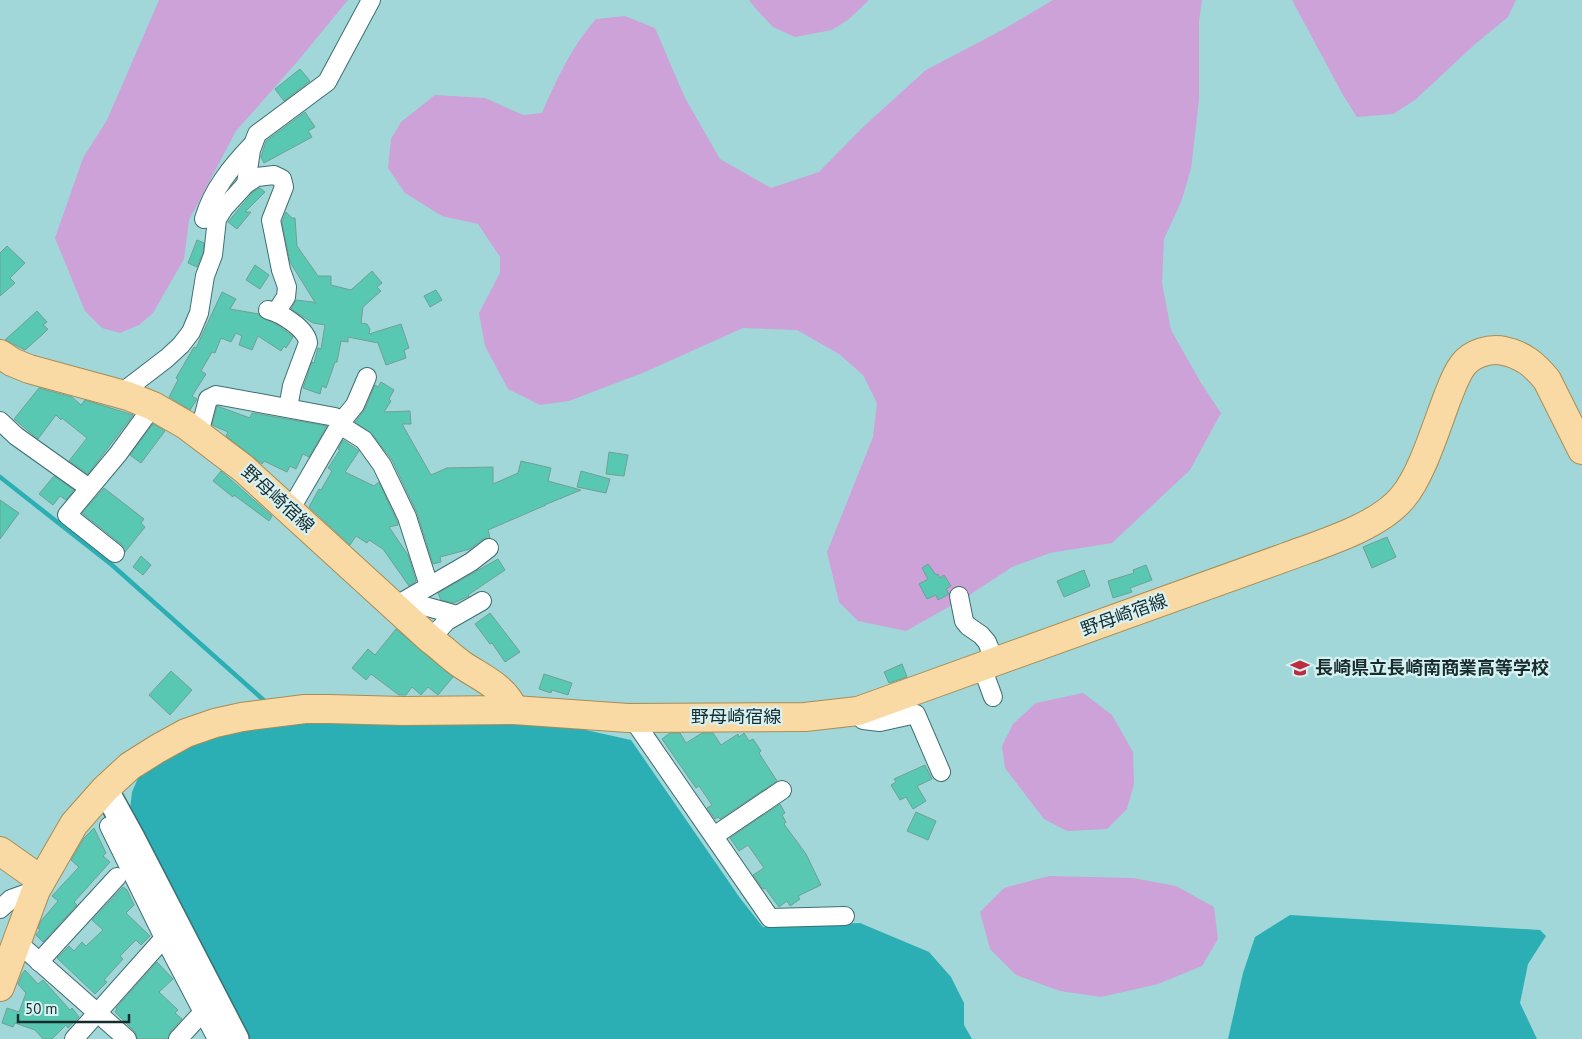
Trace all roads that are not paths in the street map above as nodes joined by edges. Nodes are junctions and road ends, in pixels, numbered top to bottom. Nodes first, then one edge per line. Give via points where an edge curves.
1 (371, 0) edge
2 (253, 144) junction
3 (246, 184) junction
4 (204, 219) dead end
5 (3, 360) edge
6 (367, 377) dead end
7 (120, 394) junction
8 (153, 406) junction
9 (288, 408) junction
10 (0, 421) edge
11 (341, 423) junction
12 (199, 434) junction
13 (1582, 450) edge
14 (89, 488) junction
15 (290, 510) junction
16 (489, 548) dead end
17 (115, 553) dead end
18 (429, 586) junction
19 (959, 596) dead end
20 (482, 602) dead end
21 (400, 610) junction
22 (457, 616) junction
23 (430, 639) junction
24 (989, 665) junction
25 (994, 697) dead end
26 (514, 710) junction
27 (858, 711) junction
28 (632, 718) junction
29 (941, 772) dead end
30 (105, 789) junction
31 (782, 790) dead end
32 (109, 826) dead end
33 (714, 836) junction
34 (0, 851) edge
35 (117, 877) dead end
36 (39, 885) junction
37 (0, 909) edge
38 (845, 916) dead end
39 (164, 938) junction
40 (16, 942) junction
41 (39, 962) junction
42 (0, 987) edge
43 (203, 1012) junction
44 (98, 1013) junction
45 (74, 1039) edge
46 (126, 1039) edge
47 (178, 1039) edge
48 (217, 1039) edge
49 (236, 1039) edge

1 - 2 street via 327,82 257,134
2 - 3 street
2 - 4 street via 231,168 207,205
3 - 7 street via 218,219 213,255 191,332 167,358
3 - 9 street via 257,177 274,175 284,183 271,220 287,287 286,297 272,311 308,337
5 - 7 main road, 野母崎宿線
6 - 11 street via 355,405
7 - 8 main road, 野母崎宿線
8 - 12 main road, 野母崎宿線
8 - 14 street
9 - 11 street via 335,417
9 - 12 street via 216,395 208,399
10 - 14 street
11 - 15 street
11 - 18 street via 364,440 382,465 407,517
12 - 15 main road, 野母崎宿線
13 - 24 main road, 野母崎宿線 via 1540,372 1513,353 1484,351 1463,365 1404,497 1379,517 1286,557
14 - 17 street via 67,514
15 - 21 main road, 野母崎宿線
16 - 18 street
18 - 21 street
19 - 24 street via 964,621 987,642
20 - 22 street
21 - 22 street via 418,604
21 - 23 main road, 野母崎宿線
22 - 23 street via 447,620
23 - 26 main road, 野母崎宿線 via 499,688
24 - 25 street
24 - 27 main road, 野母崎宿線
26 - 28 main road, 野母崎宿線
26 - 30 main road, 野母崎宿線 via 328,708 215,723 186,733 157,749 130,766
27 - 28 main road, 野母崎宿線 via 805,717
27 - 29 street via 863,720 880,722 916,714
28 - 33 street
30 - 36 main road, 野母崎宿線 via 74,824
30 - 49 street
31 - 33 street
32 - 39 street
33 - 38 street via 770,918
34 - 36 main road
35 - 41 street
36 - 37 street via 11,899
36 - 40 main road, 野母崎宿線
39 - 43 street
39 - 44 street
40 - 41 street
40 - 42 main road, 野母崎宿線
41 - 44 street
43 - 47 street
43 - 48 street
44 - 45 street
44 - 46 street

